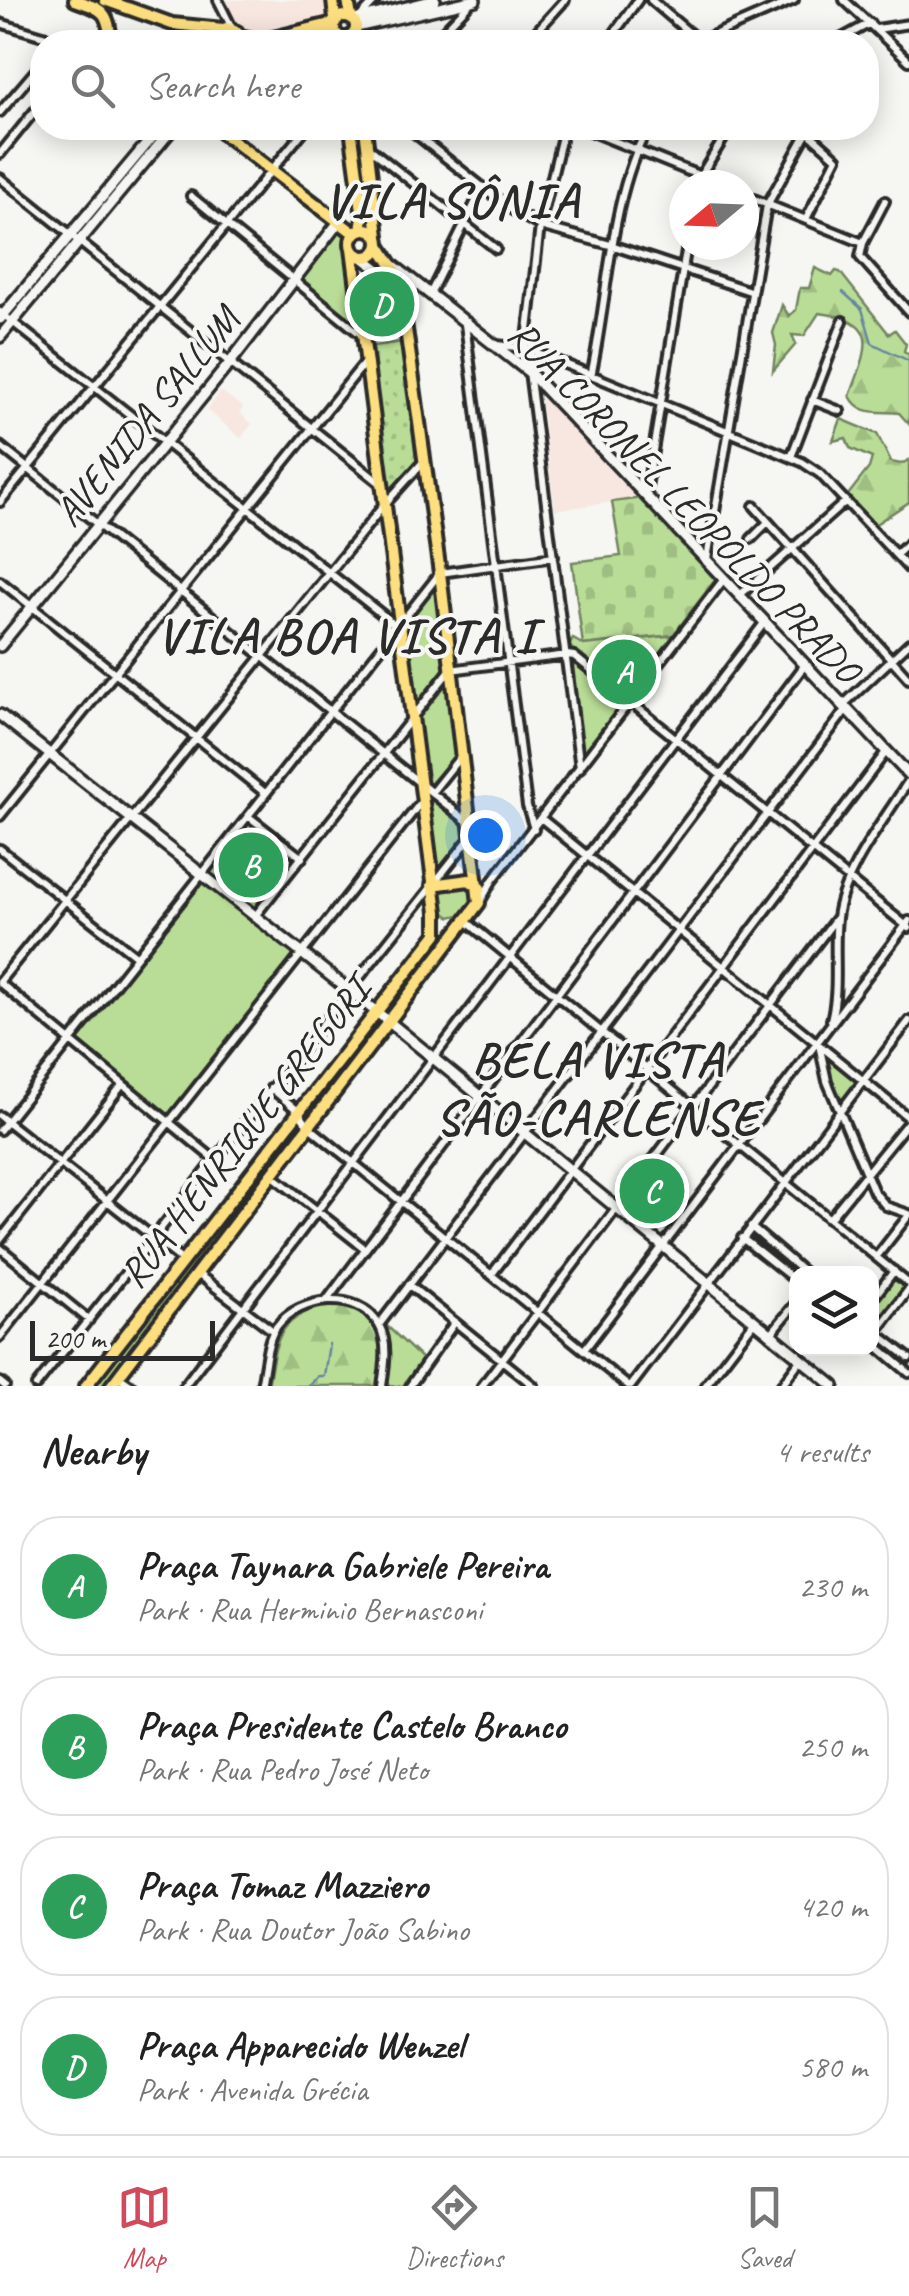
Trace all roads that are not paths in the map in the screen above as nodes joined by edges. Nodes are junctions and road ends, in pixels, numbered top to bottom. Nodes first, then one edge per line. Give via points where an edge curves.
1 (75, 0) edge
2 (105, 0) edge
3 (218, 0) edge
4 (333, 0) edge
5 (348, 0) edge
6 (376, 0) edge
7 (435, 0) edge
8 (473, 0) edge
9 (566, 0) edge
10 (638, 0) edge
11 (651, 0) edge
12 (794, 0) edge
13 (844, 0) edge
14 (120, 2) edge
15 (0, 23) edge
16 (909, 24) edge
17 (873, 26) junction
18 (354, 27) edge
19 (110, 30) edge
20 (209, 30) edge
21 (232, 30) edge
22 (336, 30) edge
23 (445, 30) edge
24 (538, 30) edge
25 (617, 30) edge
26 (685, 30) edge
27 (726, 30) edge
28 (864, 30) edge
29 (877, 30) edge
30 (30, 32) edge
31 (879, 32) edge
32 (909, 62) edge
33 (30, 78) edge
34 (0, 112) edge
35 (30, 117) edge
36 (150, 140) edge
37 (163, 140) edge
38 (232, 140) edge
39 (296, 140) edge
40 (353, 140) edge
41 (367, 140) edge
42 (423, 140) edge
43 (561, 140) edge
44 (612, 140) edge
45 (641, 140) edge
46 (723, 140) edge
47 (801, 140) edge
48 (818, 140) edge
49 (367, 146) junction
50 (635, 149) junction
51 (0, 154) edge
52 (271, 170) junction
53 (688, 170) edge
54 (704, 170) edge
55 (0, 178) edge
56 (484, 187) junction
57 (373, 193) junction
58 (360, 195) junction
59 (191, 196) dead end
60 (759, 201) edge
61 (886, 201) dead end
62 (767, 205) junction
63 (806, 219) junction
64 (338, 222) junction
65 (466, 222) junction
66 (227, 224) junction
67 (540, 226) junction
68 (358, 232) junction
69 (68, 234) junction
70 (378, 240) junction
71 (78, 241) junction
72 (863, 243) junction
73 (614, 246) junction
74 (352, 248) junction
75 (496, 248) dead end
76 (362, 257) junction
77 (684, 260) edge
78 (682, 270) junction
79 (404, 278) junction
80 (292, 280) junction
81 (750, 291) junction
82 (430, 295) junction
83 (159, 306) junction
84 (909, 312) edge
85 (1, 315) edge
86 (844, 321) dead end
87 (13, 322) junction
88 (465, 322) junction
89 (0, 337) edge
90 (364, 338) junction
91 (495, 344) junction
92 (526, 348) junction
93 (367, 360) junction
94 (229, 364) junction
95 (530, 373) junction
96 (591, 376) junction
97 (94, 387) junction
98 (812, 400) junction
99 (659, 405) junction
100 (840, 412) dead end
101 (312, 428) junction
102 (728, 432) junction
103 (163, 442) junction
104 (0, 446) edge
105 (790, 458) junction
106 (424, 461) junction
107 (28, 468) junction
108 (381, 484) junction
109 (646, 493) junction
110 (0, 502) edge
111 (845, 502) junction
112 (384, 505) junction
113 (754, 506) dead end
114 (246, 509) junction
115 (768, 522) junction
116 (98, 525) junction
117 (750, 540) dead end
118 (909, 542) edge
119 (792, 547) junction
120 (896, 555) junction
121 (554, 557) junction
122 (707, 559) junction
123 (495, 564) junction
124 (909, 570) edge
125 (440, 573) junction
126 (330, 575) junction
127 (724, 579) junction
128 (0, 581) edge
129 (181, 591) junction
130 (739, 596) junction
131 (32, 607) junction
132 (764, 622) junction
133 (399, 628) junction
134 (909, 643) edge
135 (0, 646) edge
136 (567, 655) junction
137 (262, 657) junction
138 (891, 659) junction
139 (508, 664) junction
140 (804, 666) junction
141 (450, 670) junction
142 (115, 672) junction
143 (909, 679) edge
144 (630, 702) junction
145 (844, 708) junction
146 (329, 710) junction
147 (0, 714) edge
148 (412, 719) junction
149 (675, 738) junction
150 (196, 739) junction
151 (886, 752) junction
152 (384, 754) junction
153 (50, 756) junction
154 (460, 756) junction
155 (580, 768) junction
156 (721, 776) junction
157 (909, 778) edge
158 (420, 783) junction
159 (432, 792) junction
160 (265, 793) junction
161 (421, 802) junction
162 (766, 812) junction
163 (0, 816) edge
164 (248, 816) junction
165 (132, 818) junction
166 (542, 819) junction
167 (470, 823) junction
168 (534, 829) junction
169 (472, 836) junction
170 (0, 849) edge
171 (814, 851) junction
172 (587, 856) junction
173 (302, 858) junction
174 (200, 873) junction
175 (848, 878) junction
176 (492, 881) junction
177 (432, 884) junction
178 (480, 888) junction
179 (634, 892) junction
180 (65, 900) junction
181 (479, 903) junction
182 (437, 912) junction
183 (254, 917) junction
184 (836, 917) junction
185 (466, 921) junction
186 (908, 925) edge
187 (679, 930) junction
188 (302, 955) junction
189 (136, 956) junction
190 (510, 957) junction
191 (726, 966) junction
192 (0, 982) edge
193 (347, 992) junction
194 (556, 994) junction
195 (770, 1005) junction
196 (375, 1012) junction
197 (388, 1021) junction
198 (909, 1021) edge
199 (830, 1024) junction
200 (602, 1032) junction
201 (70, 1041) junction
202 (819, 1045) junction
203 (432, 1059) junction
204 (648, 1070) junction
205 (864, 1082) junction
206 (123, 1084) junction
207 (271, 1088) junction
208 (478, 1097) junction
209 (694, 1106) junction
210 (297, 1110) junction
211 (839, 1113) junction
212 (3, 1118) edge
213 (909, 1119) edge
214 (169, 1122) junction
215 (308, 1126) junction
216 (0, 1130) edge
217 (525, 1134) junction
218 (740, 1144) junction
219 (215, 1160) junction
220 (60, 1163) junction
221 (353, 1163) junction
222 (571, 1171) junction
223 (866, 1174) junction
224 (272, 1175) junction
225 (785, 1182) junction
226 (107, 1201) junction
227 (400, 1201) junction
228 (616, 1208) junction
229 (318, 1211) junction
230 (909, 1214) edge
231 (830, 1218) junction
232 (751, 1226) junction
233 (154, 1238) junction
234 (446, 1238) junction
235 (742, 1238) junction
236 (0, 1240) edge
237 (195, 1246) junction
238 (662, 1246) junction
239 (0, 1248) edge
240 (364, 1248) junction
241 (213, 1255) junction
242 (877, 1256) junction
243 (182, 1261) junction
244 (797, 1266) edge
245 (894, 1272) junction
246 (492, 1274) junction
247 (198, 1275) junction
248 (789, 1275) edge
249 (170, 1276) junction
250 (43, 1283) junction
251 (708, 1284) junction
252 (410, 1285) junction
253 (909, 1286) edge
254 (186, 1290) junction
255 (879, 1291) edge
256 (327, 1300) junction
257 (243, 1310) junction
258 (789, 1312) edge
259 (538, 1314) junction
260 (89, 1320) junction
261 (455, 1322) junction
262 (754, 1322) junction
263 (378, 1324) junction
264 (879, 1326) edge
265 (273, 1331) junction
266 (770, 1335) junction
267 (0, 1337) edge
268 (879, 1339) edge
269 (879, 1342) edge
270 (584, 1350) junction
271 (788, 1350) joint
272 (909, 1358) edge
273 (801, 1359) junction
274 (502, 1360) junction
275 (909, 1373) edge
276 (114, 1381) edge
277 (260, 1383) edge
278 (36, 1386) edge
279 (86, 1386) edge
280 (132, 1386) edge
281 (184, 1386) edge
282 (382, 1386) edge
283 (410, 1386) edge
284 (482, 1386) edge
285 (534, 1386) edge
286 (630, 1386) edge
287 (705, 1386) edge
288 (781, 1386) edge
289 (834, 1386) edge

1 - 19 main road via 101,10
2 - 14 main road
3 - 21 street
4 - 22 main road
5 - 18 main road
6 - 18 street
7 - 18 street
8 - 18 street
8 - 23 street
9 - 24 street
10 - 25 street
11 - 26 street
12 - 27 street
13 - 17 street
14 - 20 main road via 172,24
15 - 30 street
16 - 17 street
17 - 28 street
17 - 29 street
31 - 32 street
33 - 34 street
35 - 51 street
36 - 69 street
37 - 71 street
38 - 52 main road
39 - 52 street
40 - 58 main road
41 - 49 main road
42 - 56 street
43 - 67 street
44 - 50 street
45 - 50 street
46 - 54 street
47 - 62 street
48 - 63 street via 836,155 836,164
49 - 57 main road
49 - 65 street
50 - 53 street
50 - 73 street
52 - 64 main road
52 - 66 street
55 - 69 street
56 - 65 street
56 - 67 street
57 - 58 main road
57 - 70 main road
58 - 68 main road
59 - 66 street
60 - 62 street
61 - 72 street
62 - 63 street
62 - 81 street
63 - 72 street
64 - 68 main road
64 - 80 street, AVENIDA SALLUM
65 - 75 street
65 - 82 street
66 - 80 street
66 - 83 street
67 - 73 street
67 - 92 street
68 - 70 main road via 368,230
68 - 74 main road
69 - 71 street
69 - 85 street
70 - 76 main road via 373,255
70 - 79 main road
71 - 83 street
71 - 87 street
72 - 84 street via 862,262
73 - 78 street
73 - 96 street
74 - 76 main road
74 - 90 main road
76 - 79 street, RUA CORONEL LEOPOLDO PRADO
77 - 78 street
78 - 81 street
78 - 99 street
79 - 82 street, RUA CORONEL LEOPOLDO PRADO
79 - 106 main road
80 - 90 street
80 - 94 street, AVENIDA SALLUM
81 - 102 street
82 - 88 street, RUA CORONEL LEOPOLDO PRADO
83 - 94 street
83 - 97 street
85 - 87 street
86 - 98 street
87 - 89 street
87 - 97 street
88 - 91 street, RUA CORONEL LEOPOLDO PRADO
88 - 123 street
90 - 93 main road
91 - 92 street
91 - 95 street, RUA CORONEL LEOPOLDO PRADO
92 - 95 street
92 - 96 street
93 - 101 street
93 - 108 main road
94 - 101 street
94 - 103 street, AVENIDA SALLUM
95 - 109 street, RUA CORONEL LEOPOLDO PRADO
95 - 121 street
96 - 99 street
97 - 103 street
97 - 107 street
98 - 100 street
98 - 105 street
99 - 102 street
99 - 109 street
101 - 108 street
101 - 114 street
102 - 105 street
102 - 122 street
103 - 114 street
103 - 116 street, AVENIDA SALLUM
104 - 107 street
105 - 111 street via 820,474
106 - 112 street
106 - 125 main road
107 - 110 street
107 - 116 street
108 - 112 main road
109 - 122 street, RUA CORONEL LEOPOLDO PRADO
111 - 119 street
111 - 120 street
112 - 126 street
112 - 133 main road
113 - 115 street
114 - 126 street
114 - 129 street
115 - 117 street
115 - 119 street
116 - 129 street
116 - 131 street, AVENIDA SALLUM
118 - 120 street
119 - 130 street
119 - 138 street
120 - 124 street
121 - 123 street
121 - 136 street
122 - 127 street, RUA CORONEL LEOPOLDO PRADO
123 - 125 street
123 - 139 street
125 - 133 street
125 - 141 main road
126 - 133 street
126 - 137 street
127 - 130 street, RUA CORONEL LEOPOLDO PRADO
127 - 144 street
128 - 131 street
129 - 137 street
129 - 142 street
130 - 132 street, RUA CORONEL LEOPOLDO PRADO
131 - 135 street, AVENIDA SALLUM
131 - 142 street
132 - 140 street, RUA CORONEL LEOPOLDO PRADO
132 - 149 street
133 - 146 street
133 - 148 main road
134 - 138 street
136 - 139 street
136 - 144 street
136 - 155 street
137 - 146 street
137 - 150 street
138 - 143 street
138 - 145 street
139 - 141 street
139 - 168 street
140 - 145 street, RUA CORONEL LEOPOLDO PRADO
140 - 156 street
141 - 148 street
141 - 154 main road
142 - 150 street
142 - 153 street
144 - 149 street
144 - 155 street
145 - 151 street, RUA CORONEL LEOPOLDO PRADO
145 - 162 street
146 - 152 street
146 - 160 street
147 - 153 street
148 - 152 street
148 - 158 main road
149 - 156 street
149 - 172 street
150 - 160 street
150 - 165 street
151 - 157 street, RUA CORONEL LEOPOLDO PRADO
151 - 171 street
152 - 158 street
152 - 173 street
153 - 163 street
153 - 165 street
154 - 159 street
154 - 167 main road
155 - 166 street
156 - 162 street
156 - 179 street
157 - 175 street
158 - 159 street
158 - 161 main road
159 - 167 street
160 - 164 street
161 - 177 main road
161 - 188 street
162 - 171 street
162 - 187 street
164 - 173 street
164 - 174 street
165 - 174 street
165 - 180 street
166 - 168 street
166 - 172 street
167 - 169 main road
168 - 176 street
169 - 177 street
169 - 178 main road
170 - 180 street
171 - 175 street
171 - 191 street
172 - 179 street
172 - 190 street
173 - 183 street
174 - 183 street
174 - 189 street
175 - 184 street
175 - 186 street
176 - 178 street
176 - 181 street
177 - 178 main road via 469,880
177 - 182 main road
177 - 193 street
178 - 181 main road
179 - 187 street
179 - 194 street
180 - 189 street
180 - 192 street
181 - 185 main road
182 - 185 main road via 452,922
182 - 196 main road, RUA HENRIQUE GREGORI via 437,934
183 - 188 street
184 - 195 street
184 - 199 street
185 - 190 street
185 - 197 main road, RUA HENRIQUE GREGORI
186 - 199 street
187 - 191 street
187 - 200 street
188 - 193 street
188 - 214 street
189 - 201 street
190 - 194 street
190 - 203 street
191 - 195 street
191 - 204 street
192 - 201 street
193 - 196 street
193 - 207 street
194 - 200 street
194 - 208 street
195 - 202 street
195 - 209 street
196 - 197 street
196 - 210 main road, RUA HENRIQUE GREGORI
197 - 203 street
197 - 215 main road, RUA HENRIQUE GREGORI
198 - 205 street
199 - 202 street
200 - 204 street
200 - 217 street
201 - 206 street
201 - 212 street
202 - 205 street
202 - 211 street
202 - 218 street
203 - 208 street
203 - 221 street
204 - 209 street
204 - 222 street
205 - 211 street
205 - 213 street
206 - 214 street
206 - 220 street
207 - 210 street
207 - 219 street
208 - 217 street
208 - 227 street
209 - 218 street
209 - 228 street
210 - 215 street
210 - 237 main road, RUA HENRIQUE GREGORI
211 - 223 street
211 - 225 street
212 - 216 street
212 - 220 street
213 - 223 street
214 - 219 street
214 - 226 street
215 - 221 street
215 - 224 main road, RUA HENRIQUE GREGORI
217 - 222 street
217 - 234 street
218 - 225 street
218 - 238 street
219 - 233 street
220 - 226 street
220 - 236 street
221 - 227 street
221 - 229 street
222 - 228 street
222 - 246 street
223 - 230 street via 886,1206
223 - 231 street
224 - 229 street
224 - 241 main road, RUA HENRIQUE GREGORI
225 - 231 street
225 - 232 street
226 - 233 street
226 - 250 street
227 - 234 street
227 - 240 street
228 - 238 street
228 - 259 street
229 - 240 street
229 - 257 street
230 - 242 street
231 - 242 street
232 - 235 street
232 - 244 street
233 - 243 street
233 - 260 street
234 - 246 street
234 - 252 street
235 - 248 street
235 - 251 street
237 - 241 main road
237 - 243 main road, RUA HENRIQUE GREGORI
238 - 251 street
238 - 270 street
239 - 250 street
240 - 256 street
241 - 247 main road, RUA HENRIQUE GREGORI
242 - 245 street
243 - 249 main road, RUA HENRIQUE GREGORI
245 - 253 street
245 - 255 street
246 - 259 street
247 - 254 main road, RUA HENRIQUE GREGORI
247 - 257 street
249 - 254 main road
249 - 279 main road, RUA HENRIQUE GREGORI
250 - 260 street
250 - 267 street
251 - 262 street
251 - 286 street
252 - 261 street
252 - 263 street
253 - 264 street
254 - 276 main road, RUA HENRIQUE GREGORI
256 - 263 street via 346,1302
256 - 265 street via 298,1309
257 - 265 street
257 - 281 street
258 - 266 street
259 - 270 street
259 - 274 street
260 - 278 street
261 - 274 street
261 - 283 street
262 - 266 street
262 - 287 street
263 - 282 street via 386,1356
265 - 277 street
266 - 271 street
268 - 272 street
269 - 275 street
270 - 286 street
271 - 273 street
273 - 288 street
273 - 289 street
274 - 284 street
274 - 285 street
276 - 280 street

